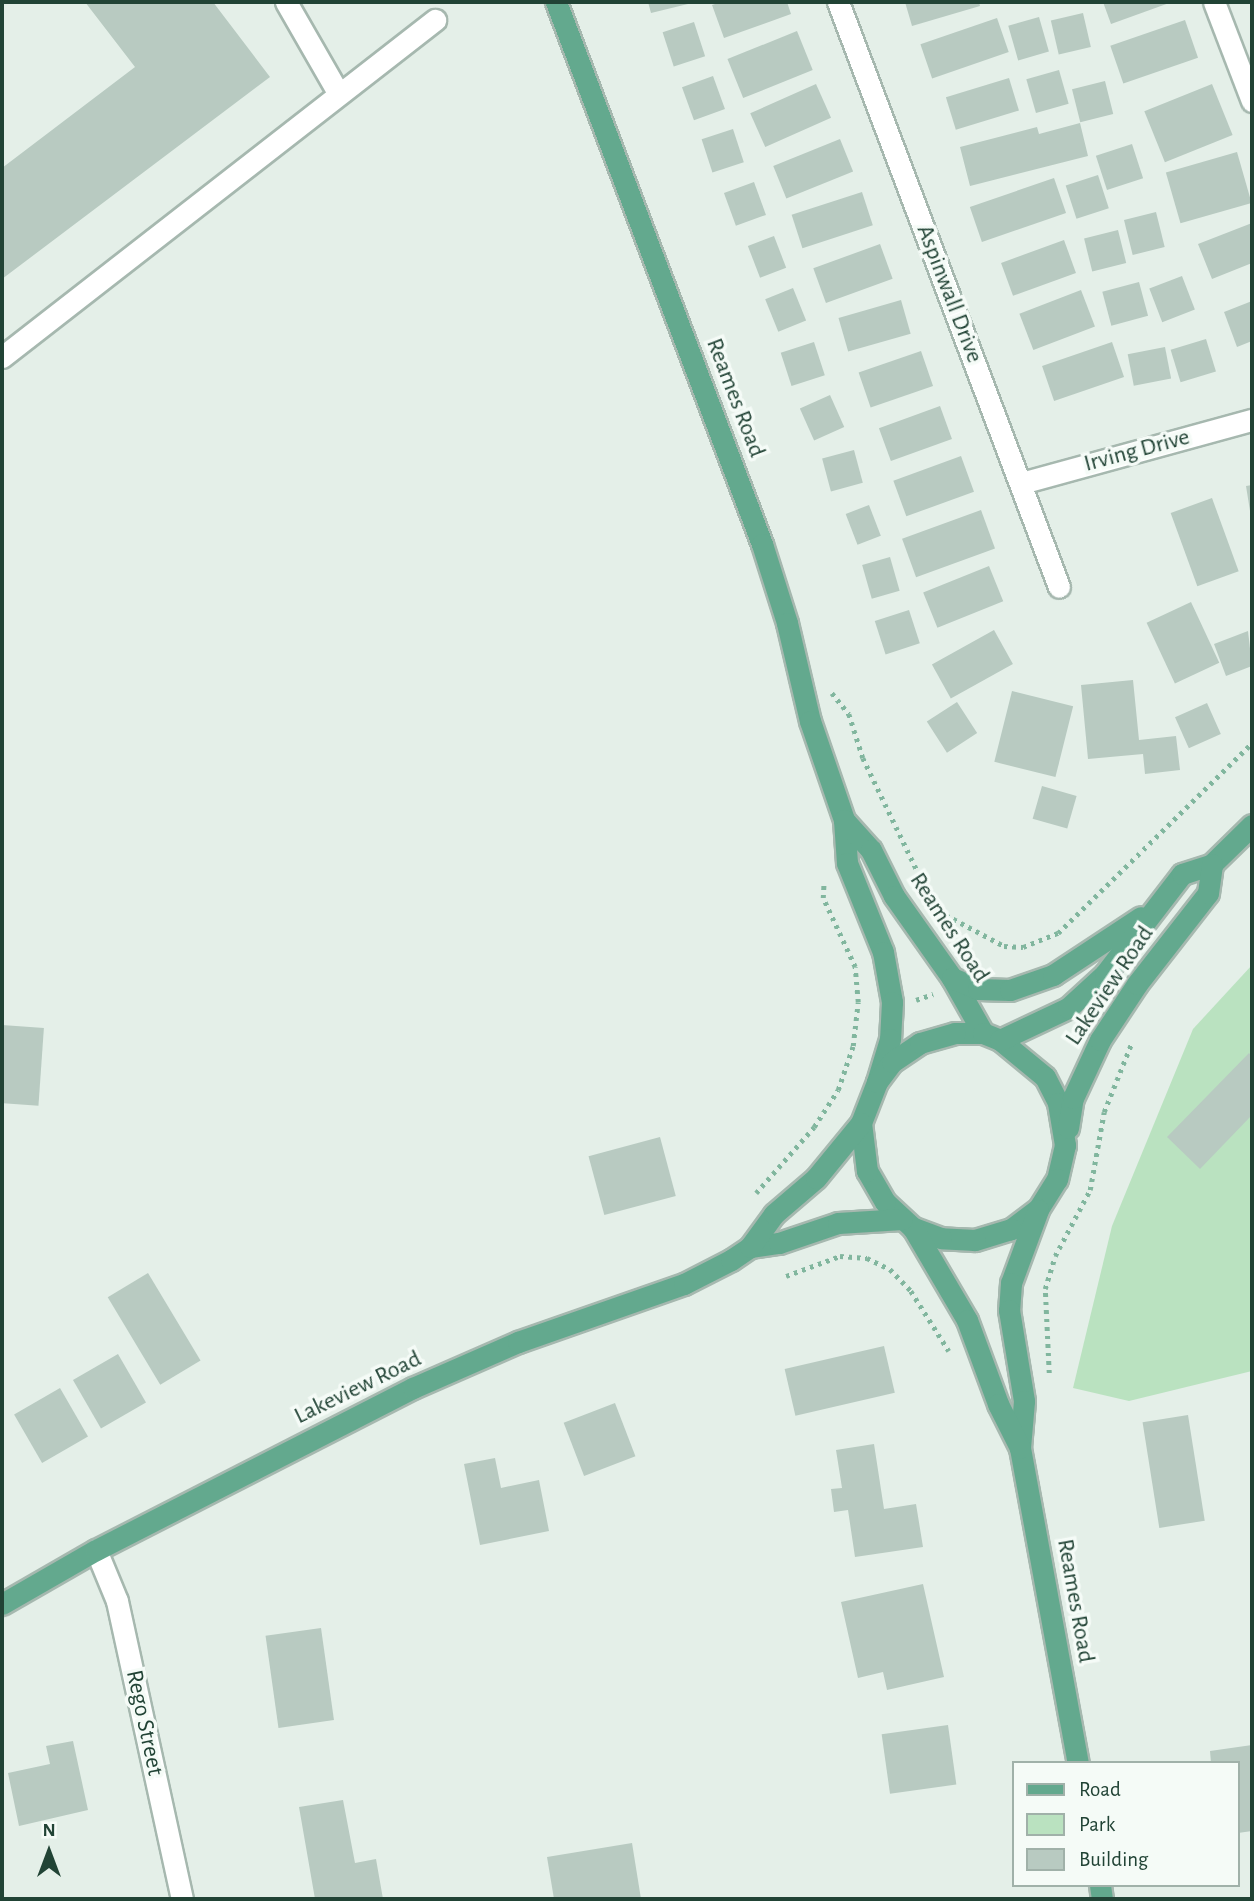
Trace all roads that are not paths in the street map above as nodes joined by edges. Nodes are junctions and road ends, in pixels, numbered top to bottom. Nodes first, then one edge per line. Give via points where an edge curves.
1 (286, 2) edge
2 (556, 2) edge
3 (838, 2) edge
4 (1214, 2) edge
5 (435, 20) dead end
6 (340, 94) junction
7 (1252, 101) edge
8 (2, 357) edge
9 (1252, 420) edge
10 (1021, 483) junction
11 (1059, 587) dead end
12 (844, 820) junction
13 (1252, 825) edge
14 (1212, 864) junction
15 (1154, 908) junction
16 (946, 983) junction
17 (992, 1036) junction
18 (877, 1083) junction
19 (861, 1123) junction
20 (1065, 1144) junction
21 (1038, 1209) junction
22 (907, 1224) junction
23 (750, 1247) junction
24 (1020, 1448) junction
25 (96, 1550) junction
26 (2, 1604) edge
27 (1078, 1761) edge
28 (182, 1899) edge

1 - 6 street
2 - 12 main road, Reames Road via 762,544 810,721
3 - 10 street, Aspinwall Drive
4 - 7 street
5 - 6 street
6 - 8 street
9 - 10 street, Irving Drive
10 - 11 street, Aspinwall Drive
12 - 16 main road, Reames Road via 871,850
12 - 18 main road, Reames Road via 847,863 883,952 892,1002 890,1038
13 - 14 main road, Lakeview Road
14 - 15 main road, Lakeview Road via 1182,874
14 - 20 main road, Lakeview Road via 1208,893 1100,1040 1073,1098
15 - 16 main road via 1053,975 1010,990
15 - 17 main road, Lakeview Road via 1105,974 1068,1008
16 - 17 main road, Reames Road
17 - 18 main road via 955,1033 920,1043 892,1062
17 - 20 main road via 1045,1077 1058,1103
18 - 19 main road
19 - 22 main road via 867,1171 885,1202
19 - 23 main road, Lakeview Road
20 - 21 main road via 1057,1179
21 - 22 main road via 1011,1229 975,1240 941,1238
21 - 24 main road, Reames Road via 1011,1283 1012,1336 1024,1401
22 - 23 main road, Lakeview Road via 838,1223 779,1243
22 - 24 main road, Reames Road via 967,1321
23 - 25 main road, Lakeview Road via 684,1284 517,1342 413,1388
24 - 27 main road, Reames Road
25 - 26 main road, Lakeview Road
25 - 28 street, Rego Street via 117,1601

